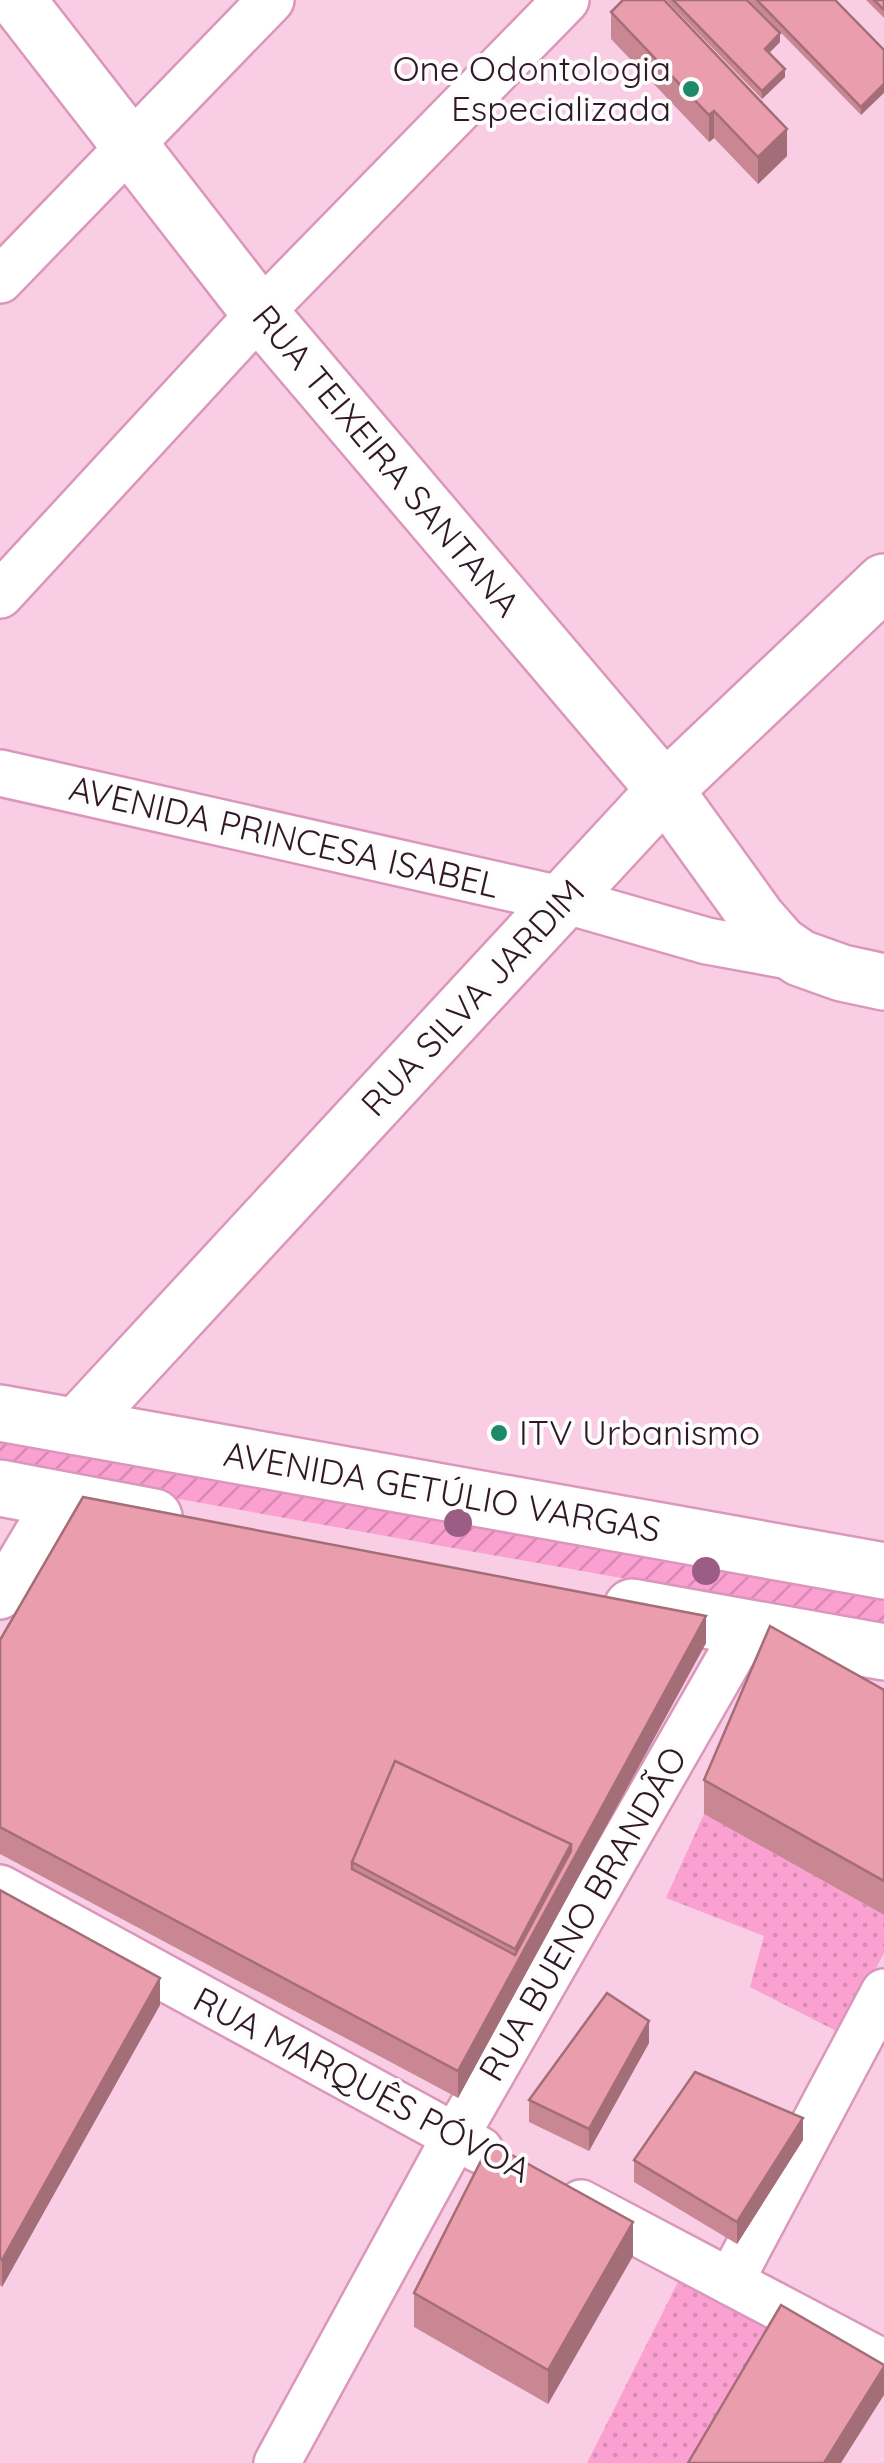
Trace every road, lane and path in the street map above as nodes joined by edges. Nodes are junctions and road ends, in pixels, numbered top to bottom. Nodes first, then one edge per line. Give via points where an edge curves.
1 (17, 0) edge
2 (271, 0) edge
3 (566, 0) edge
4 (128, 146) junction
5 (0, 280) edge
6 (260, 313) junction
7 (884, 582) edge
8 (0, 595) edge
9 (0, 774) edge
10 (666, 790) junction
11 (564, 900) junction
12 (758, 919) joint
13 (800, 958) junction
14 (884, 982) edge
15 (44, 1422) edge
16 (0, 1488) edge
17 (77, 1503) junction
18 (210, 1528) edge
19 (884, 1571) edge
20 (0, 1596) edge
21 (574, 1596) edge
22 (747, 1628) junction
23 (867, 1669) edge
24 (0, 1888) edge
25 (884, 1992) edge
26 (455, 2137) junction
27 (730, 2282) junction
28 (884, 2363) edge
29 (276, 2463) edge

1 - 4 street, RUA TEIXEIRA SANTANA
2 - 4 street
3 - 6 street
4 - 5 street
4 - 6 street, RUA TEIXEIRA SANTANA
6 - 8 street
6 - 10 street, RUA TEIXEIRA SANTANA
7 - 10 street, RUA SILVA JARDIM
9 - 11 street, AVENIDA PRINCESA ISABEL
10 - 11 street, RUA SILVA JARDIM
10 - 12 street, RUA TEIXEIRA SANTANA
11 - 13 street, AVENIDA PRINCESA ISABEL via 707,941
11 - 15 street, RUA SILVA JARDIM
12 - 13 street, AVENIDA PRINCESA ISABEL
13 - 14 street, AVENIDA PRINCESA ISABEL
15 - 17 street via 144,1446 180,1472 180,1492 171,1503
15 - 19 street, AVENIDA GETÚLIO VARGAS
16 - 17 street
17 - 18 street
17 - 20 street
21 - 22 street
22 - 23 street
22 - 26 street, RUA BUENO BRANDÃO
24 - 26 street, RUA MARQUÊS PÓVOA
25 - 27 street
26 - 27 street, RUA MARQUÊS PÓVOA
26 - 29 street, RUA BUENO BRANDÃO
27 - 28 street, RUA MARQUÊS PÓVOA

